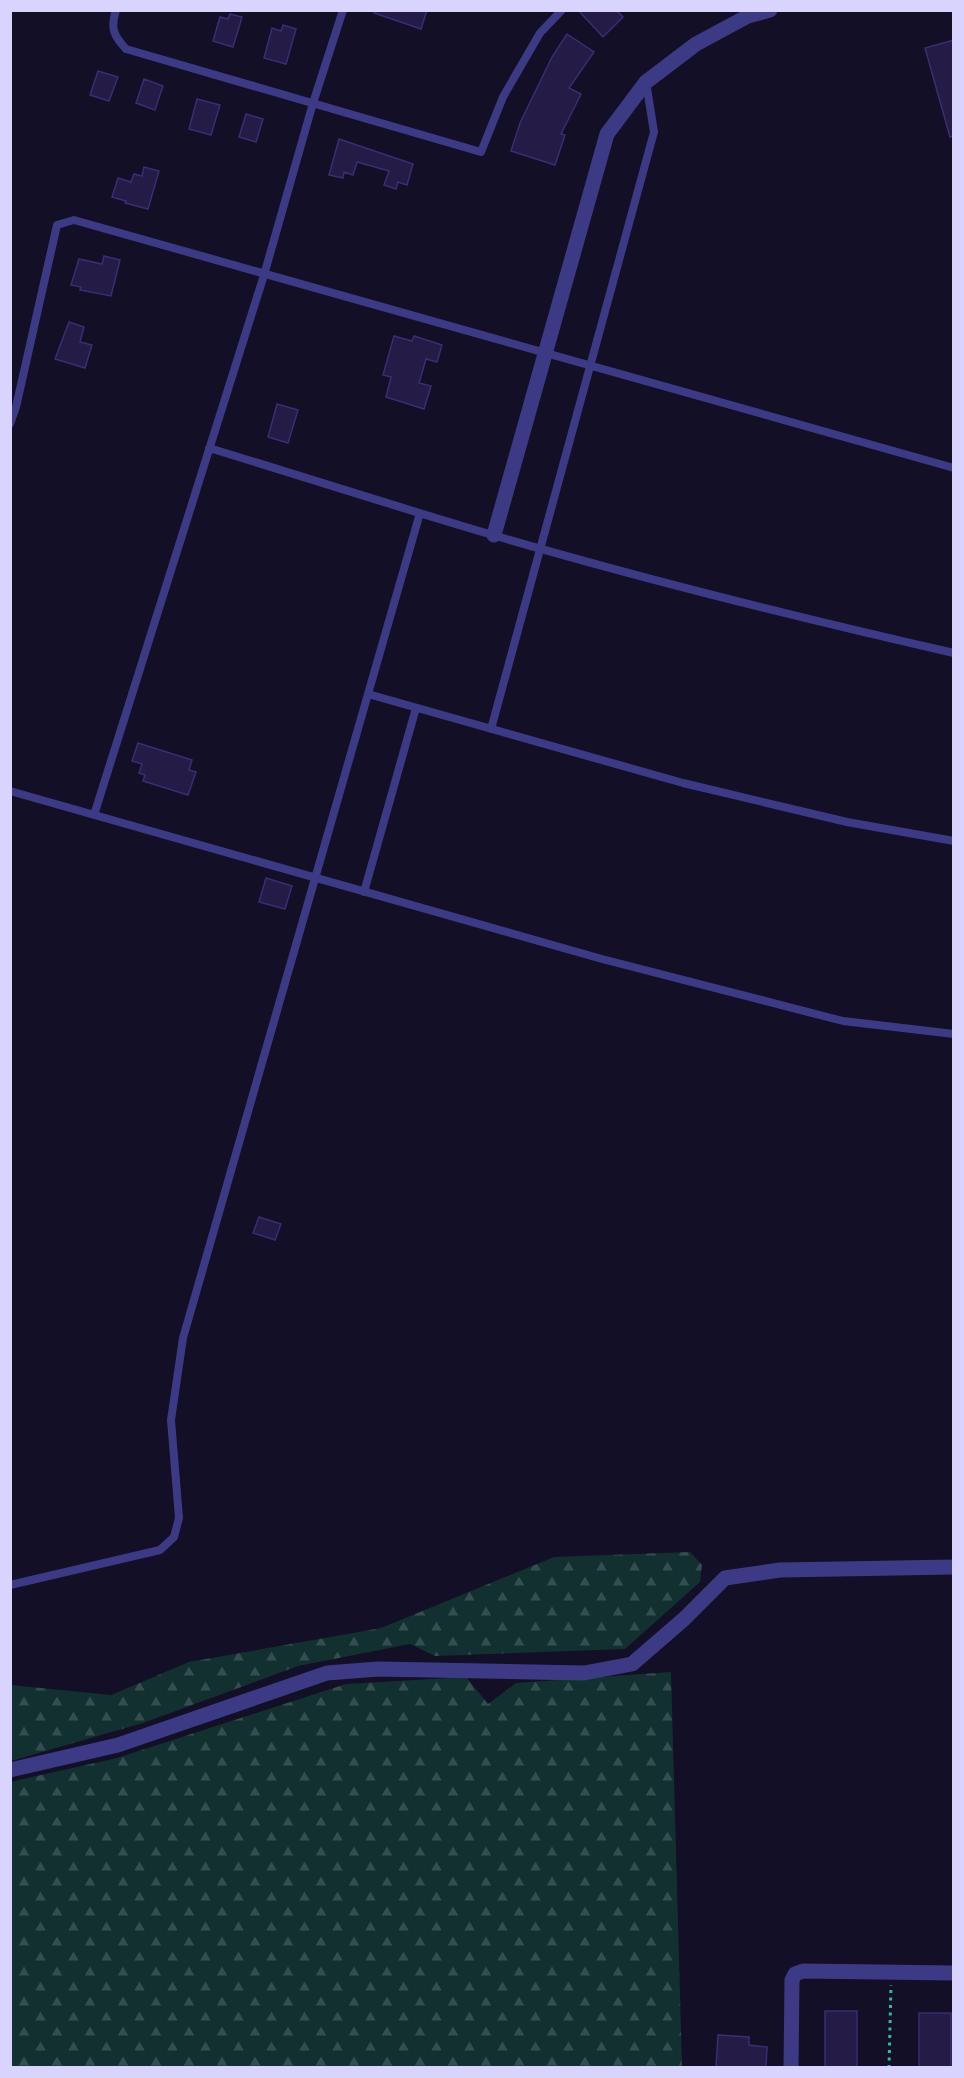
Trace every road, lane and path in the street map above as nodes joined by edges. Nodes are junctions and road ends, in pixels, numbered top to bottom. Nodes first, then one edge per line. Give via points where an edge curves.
1 (116, 10) edge
2 (343, 10) edge
3 (562, 10) edge
4 (770, 10) edge
5 (646, 82) junction
6 (313, 103) junction
7 (264, 275) junction
8 (544, 354) junction
9 (590, 366) junction
10 (10, 424) edge
11 (209, 448) junction
12 (954, 468) edge
13 (420, 513) junction
14 (494, 535) junction
15 (541, 549) junction
16 (954, 653) edge
17 (368, 694) junction
18 (416, 708) junction
19 (491, 729) junction
20 (10, 791) edge
21 (94, 815) junction
22 (954, 841) edge
23 (316, 878) junction
24 (364, 892) junction
25 (954, 1034) edge
26 (954, 1567) edge
27 (10, 1586) edge
28 (10, 1770) edge
29 (891, 1972) junction
30 (954, 1973) edge
31 (791, 2067) edge
32 (889, 2067) edge

1 - 6 lane via 112,21 115,37 126,49
2 - 6 lane
3 - 6 lane via 540,33 508,88 481,152
4 - 5 street via 748,16 696,44
5 - 8 street via 607,134
5 - 9 lane via 654,132
6 - 7 lane
7 - 8 lane
7 - 10 lane via 74,220 57,225
7 - 11 lane
8 - 9 lane
8 - 14 street
9 - 12 lane
9 - 15 lane
11 - 13 lane
11 - 21 lane
13 - 14 lane
13 - 17 lane
14 - 15 lane
15 - 16 lane
15 - 19 lane
17 - 18 lane
17 - 23 lane
18 - 19 lane
18 - 24 lane
19 - 22 lane via 683,783 847,822
20 - 21 lane
21 - 23 lane
23 - 24 lane
23 - 27 lane via 183,1338 171,1419 179,1518 174,1537 160,1550
24 - 25 lane via 843,1021
26 - 28 street via 780,1570 725,1578 632,1664 584,1673 378,1669 327,1673 118,1745
29 - 30 street
29 - 31 street via 795,1974
29 - 32 path

